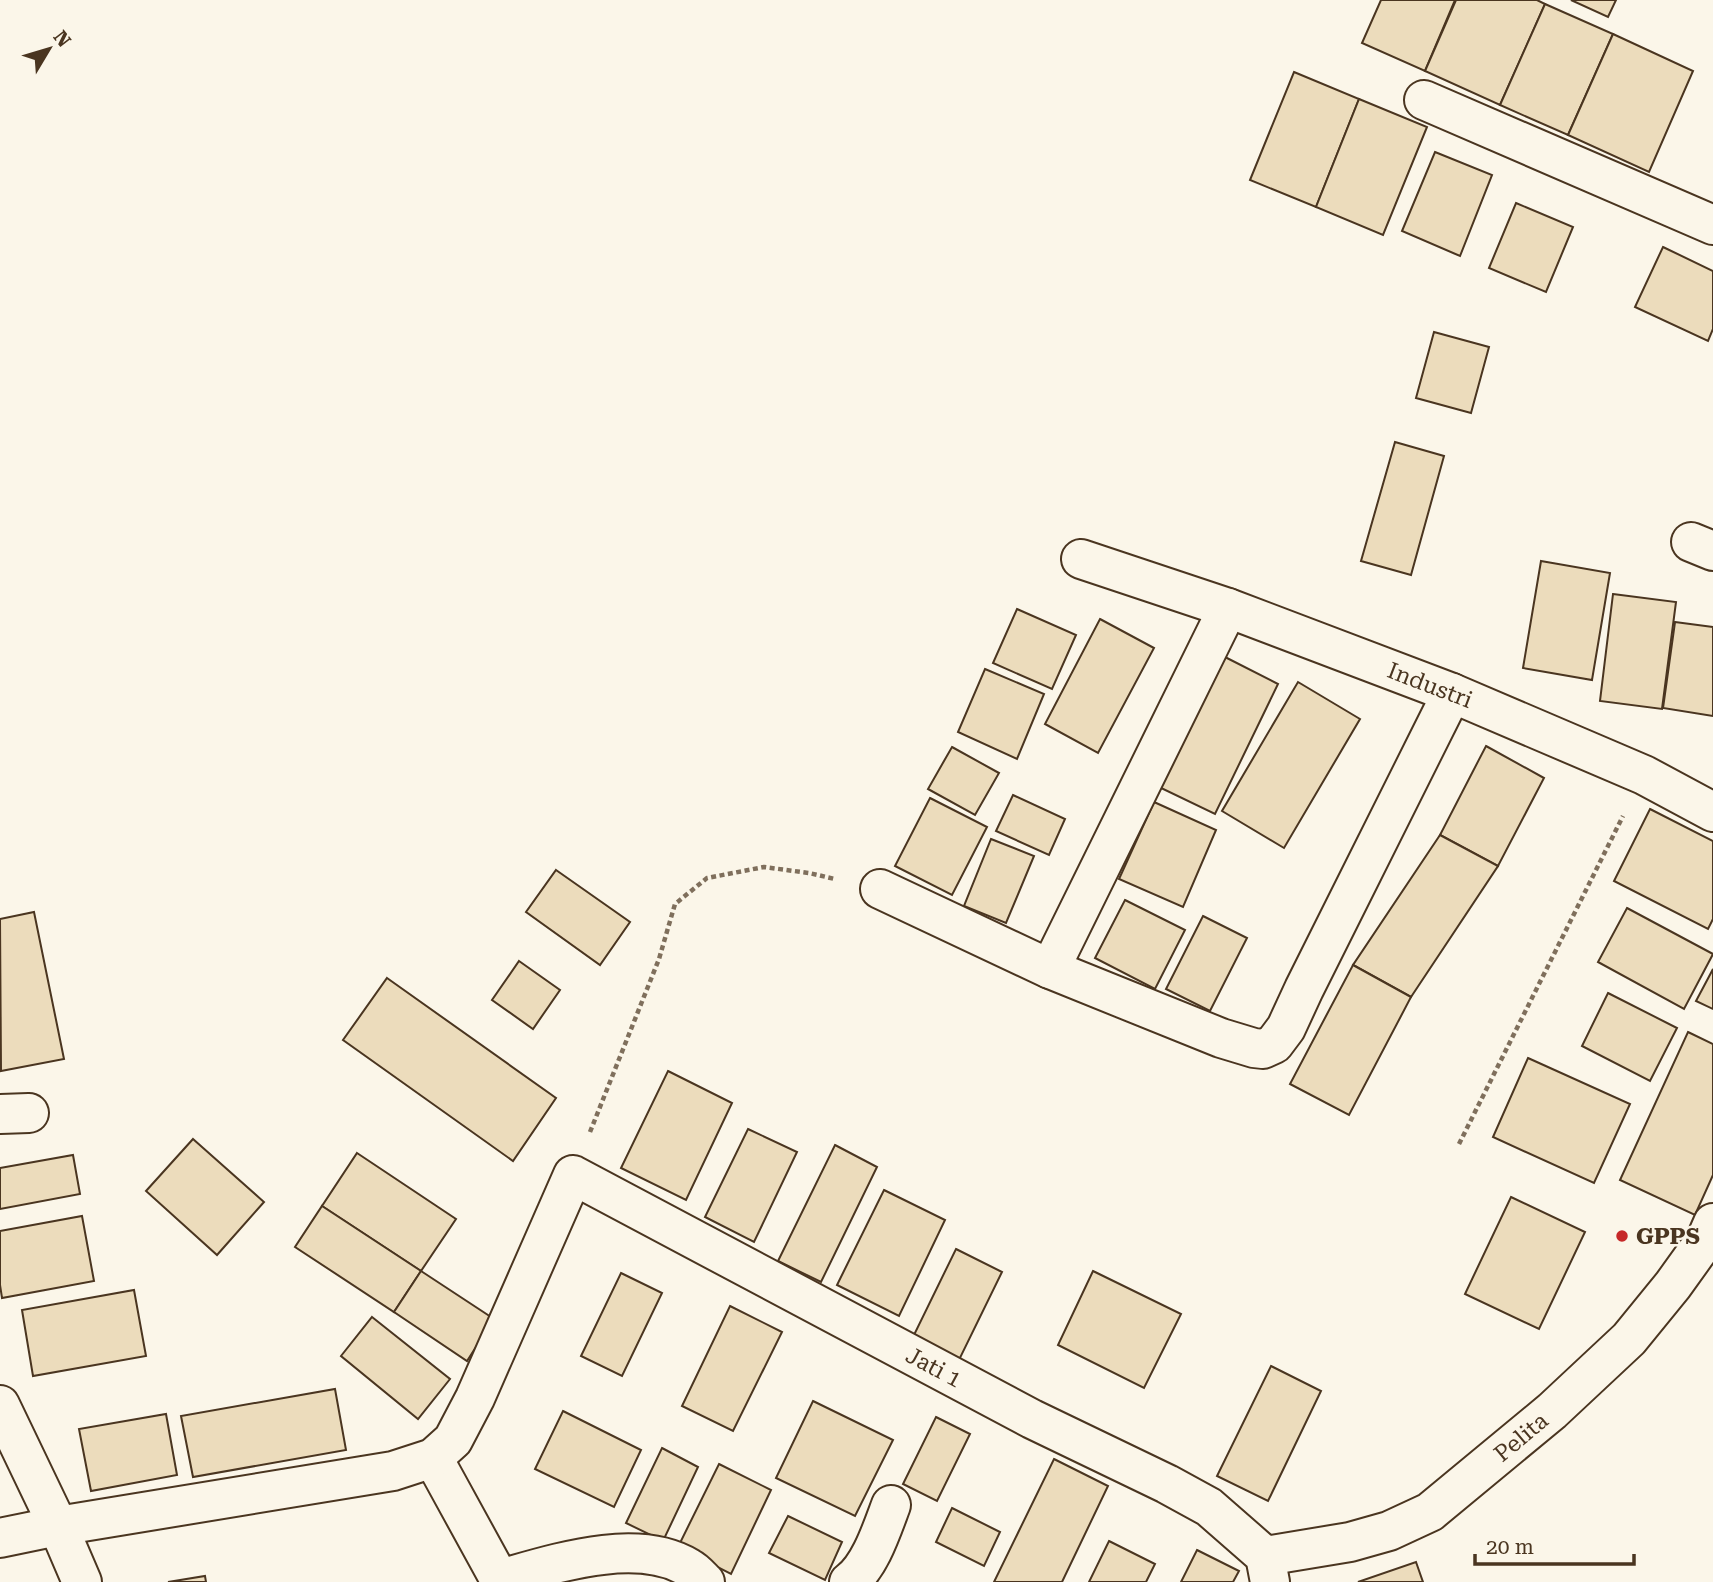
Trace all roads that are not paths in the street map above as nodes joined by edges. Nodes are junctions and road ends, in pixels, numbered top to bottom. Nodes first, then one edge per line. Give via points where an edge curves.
1 (1424, 100) dead end
2 (1713, 225) edge
3 (1081, 559) dead end
4 (1228, 608) junction
5 (1452, 692) junction
6 (1713, 812) edge
7 (880, 889) road end
8 (1051, 969) junction
9 (1713, 1223) edge
10 (0, 1405) edge
11 (433, 1458) junction
12 (891, 1505) dead end
13 (58, 1526) junction
14 (0, 1538) edge
15 (1268, 1569) edge
16 (501, 1580) edge
17 (82, 1582) edge
18 (705, 1582) edge
19 (849, 1582) edge

1 - 2 street
3 - 4 street, Industri
4 - 5 street, Industri
4 - 8 street
5 - 6 street, Industri via 1644,775
5 - 8 street via 1274,1044 1254,1048 1221,1038
7 - 8 street
9 - 15 street, Pelita via 1693,1258 1629,1339 1552,1411 1430,1513 1389,1531
10 - 13 street
11 - 13 street via 393,1471
11 - 15 street, Jati 1 via 453,1440 475,1398 573,1175 1032,1419 1209,1507
11 - 16 street
12 - 19 street via 858,1576
13 - 14 street
13 - 17 street
16 - 18 street via 569,1560 617,1553 657,1555 690,1568

